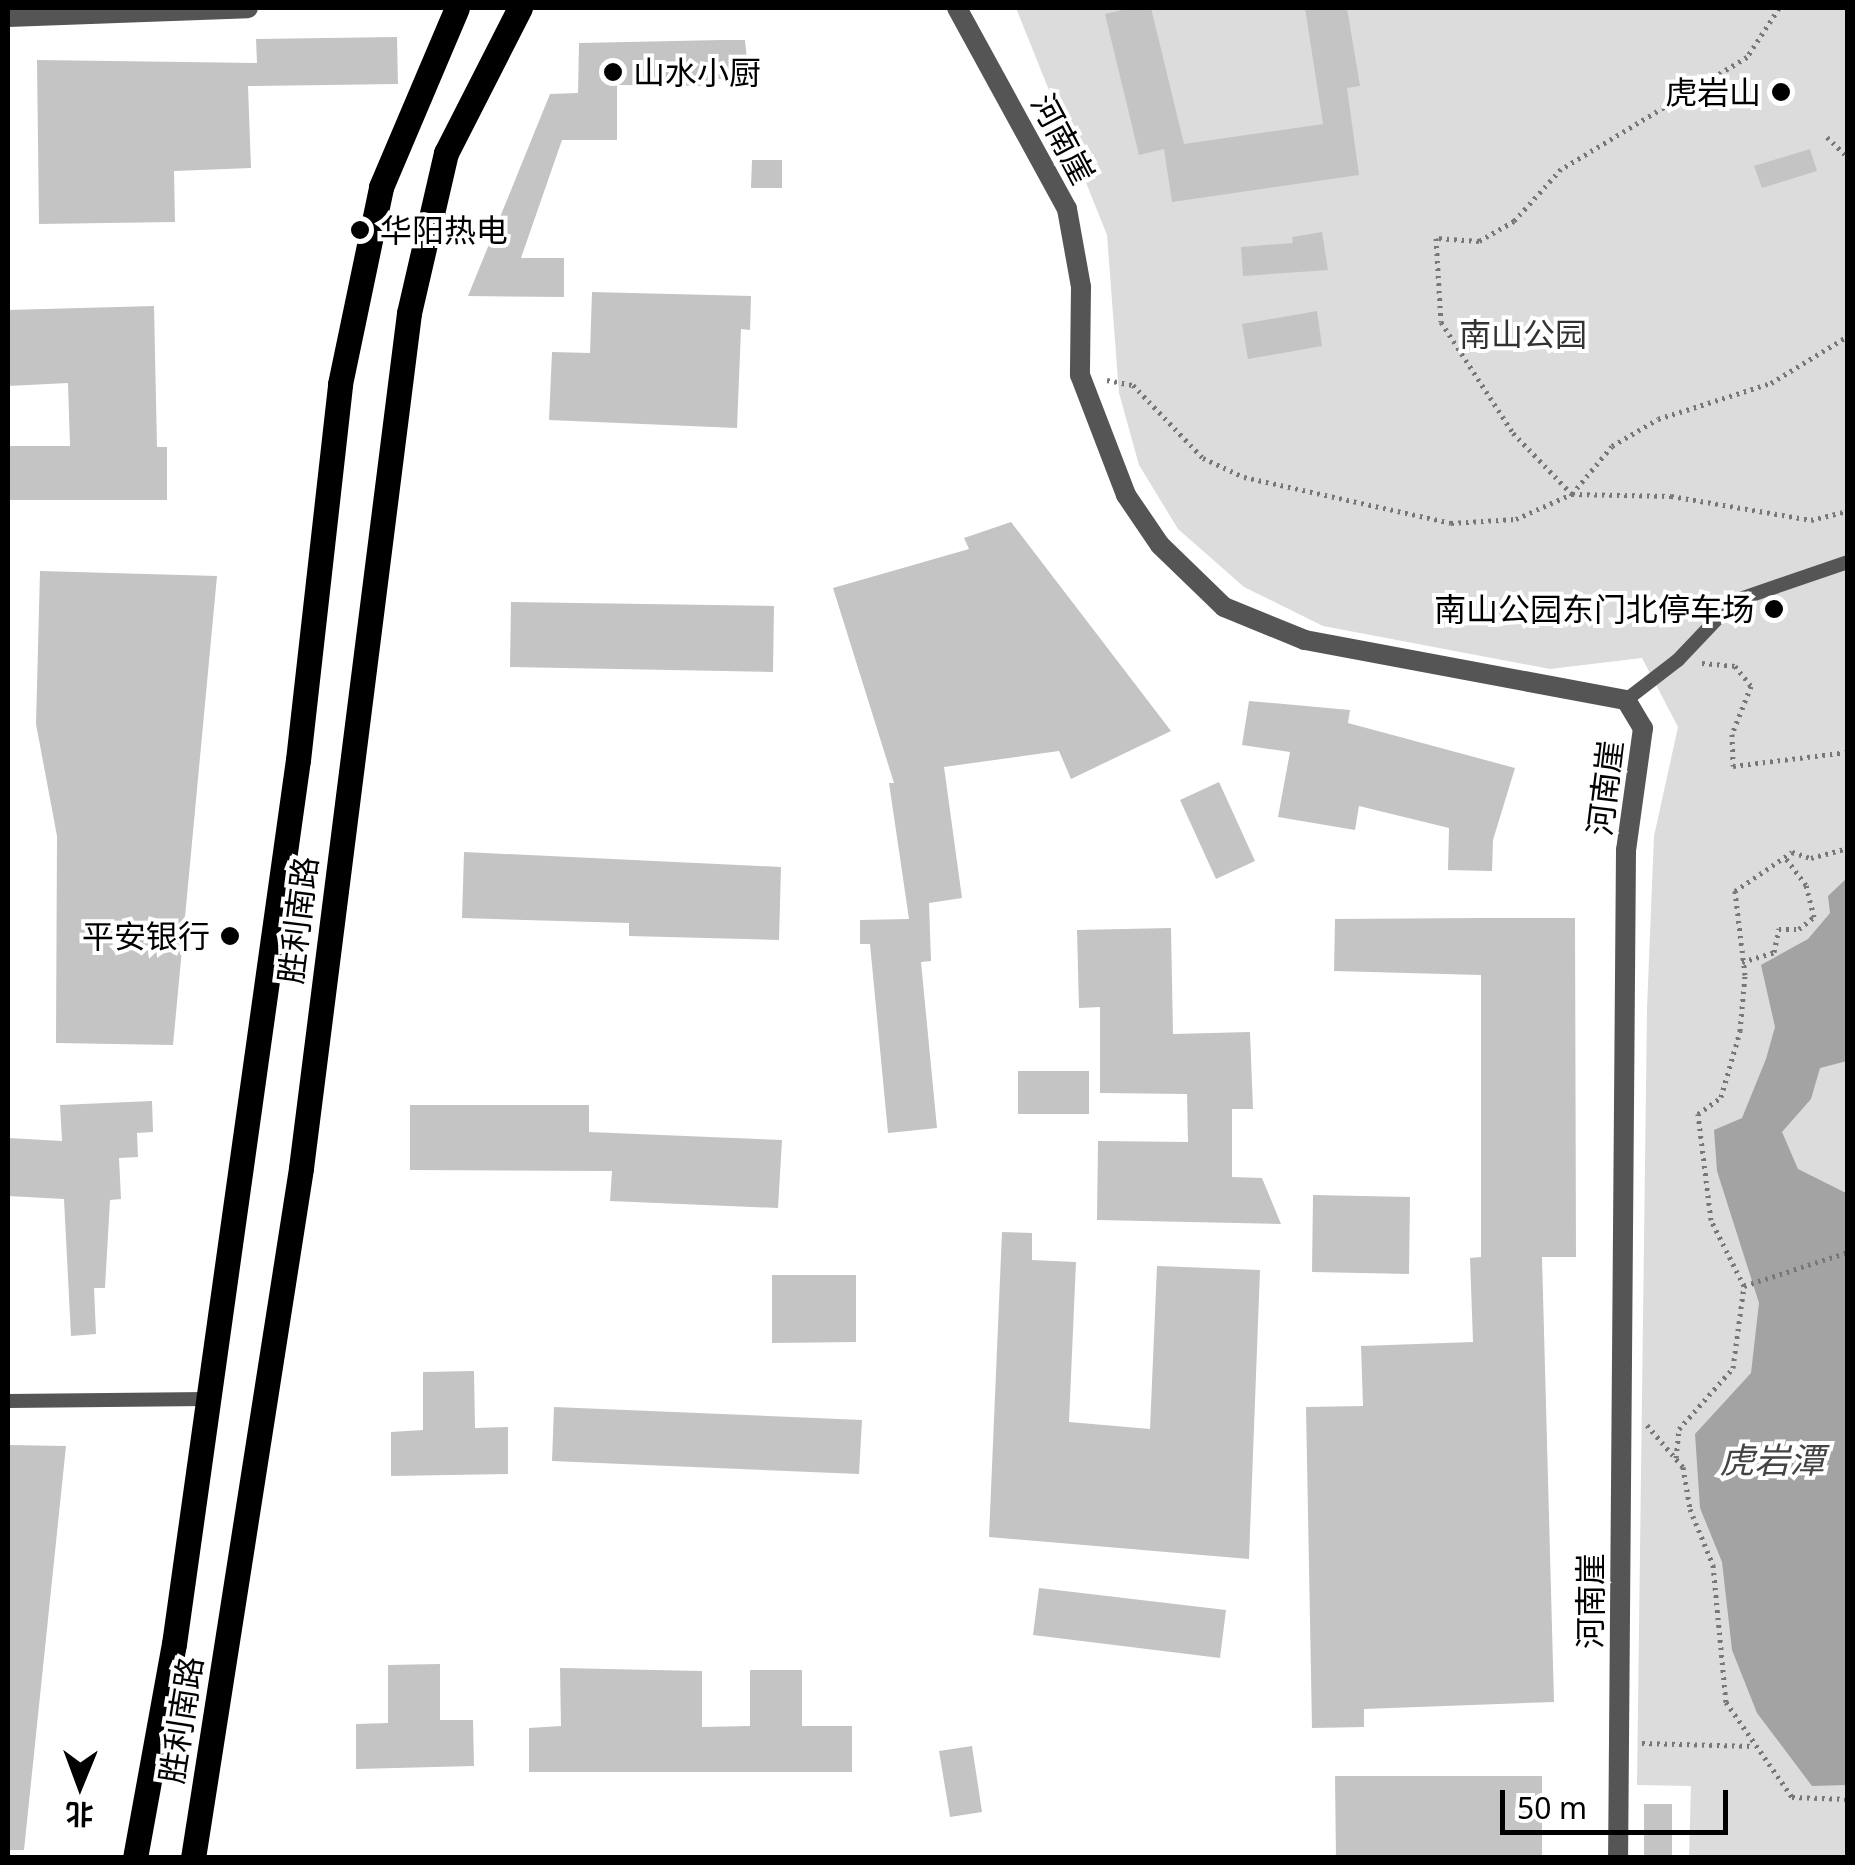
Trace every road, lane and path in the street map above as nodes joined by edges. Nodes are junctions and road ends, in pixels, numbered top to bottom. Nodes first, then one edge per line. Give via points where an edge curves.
1 (248, 8) edge
2 (457, 8) edge
3 (520, 8) edge
4 (957, 8) edge
5 (1778, 8) edge
6 (8, 17) edge
7 (1827, 137) dead end
8 (1848, 157) edge
9 (1848, 336) edge
10 (1080, 375) junction
11 (1572, 494) junction
12 (1848, 511) edge
13 (1848, 562) edge
14 (1678, 660) junction
15 (1626, 700) junction
16 (1848, 752) edge
17 (1848, 848) edge
18 (1785, 857) junction
19 (1742, 962) junction
20 (1848, 1252) edge
21 (1744, 1286) junction
22 (207, 1399) junction
23 (8, 1400) edge
24 (1622, 1412) junction
25 (1676, 1458) junction
26 (1619, 1742) junction
27 (1754, 1746) junction
28 (1848, 1800) edge
29 (135, 1858) edge
30 (193, 1858) edge
31 (1618, 1858) edge

1 - 6 street
2 - 22 main road, 胜利南路 via 382,187 355,302
3 - 30 main road, 胜利南路 via 446,152 408,313 300,1168
4 - 10 street, 河南崖 via 1067,209 1081,286
5 - 11 path via 1747,57 1561,169 1514,221 1479,241 1436,238 1440,322 1513,433
7 - 8 path
9 - 11 path via 1771,383 1642,428 1612,446
10 - 11 path via 1133,385 1203,458 1244,477 1451,524 1516,520
10 - 15 street, 河南崖 via 1126,494 1160,545 1224,607 1304,640
11 - 12 path via 1671,496 1811,520
13 - 14 lane via 1734,602
14 - 15 lane
14 - 16 path via 1735,666 1750,686 1732,734 1733,766
15 - 24 street, 河南崖 via 1642,728 1626,850
17 - 18 path
18 - 19 path via 1735,891
18 - 19 path via 1806,885 1814,917 1799,929 1779,929 1774,952
19 - 21 path via 1740,1032 1721,1097 1698,1114 1711,1220
20 - 21 path
21 - 25 path via 1734,1368 1679,1428
22 - 23 lane
22 - 29 main road, 胜利南路 via 174,1644
24 - 25 path via 1657,1430
24 - 26 street, 河南崖
25 - 27 path via 1713,1565 1726,1702
26 - 27 path
26 - 31 street, 河南崖
27 - 28 path via 1792,1797

